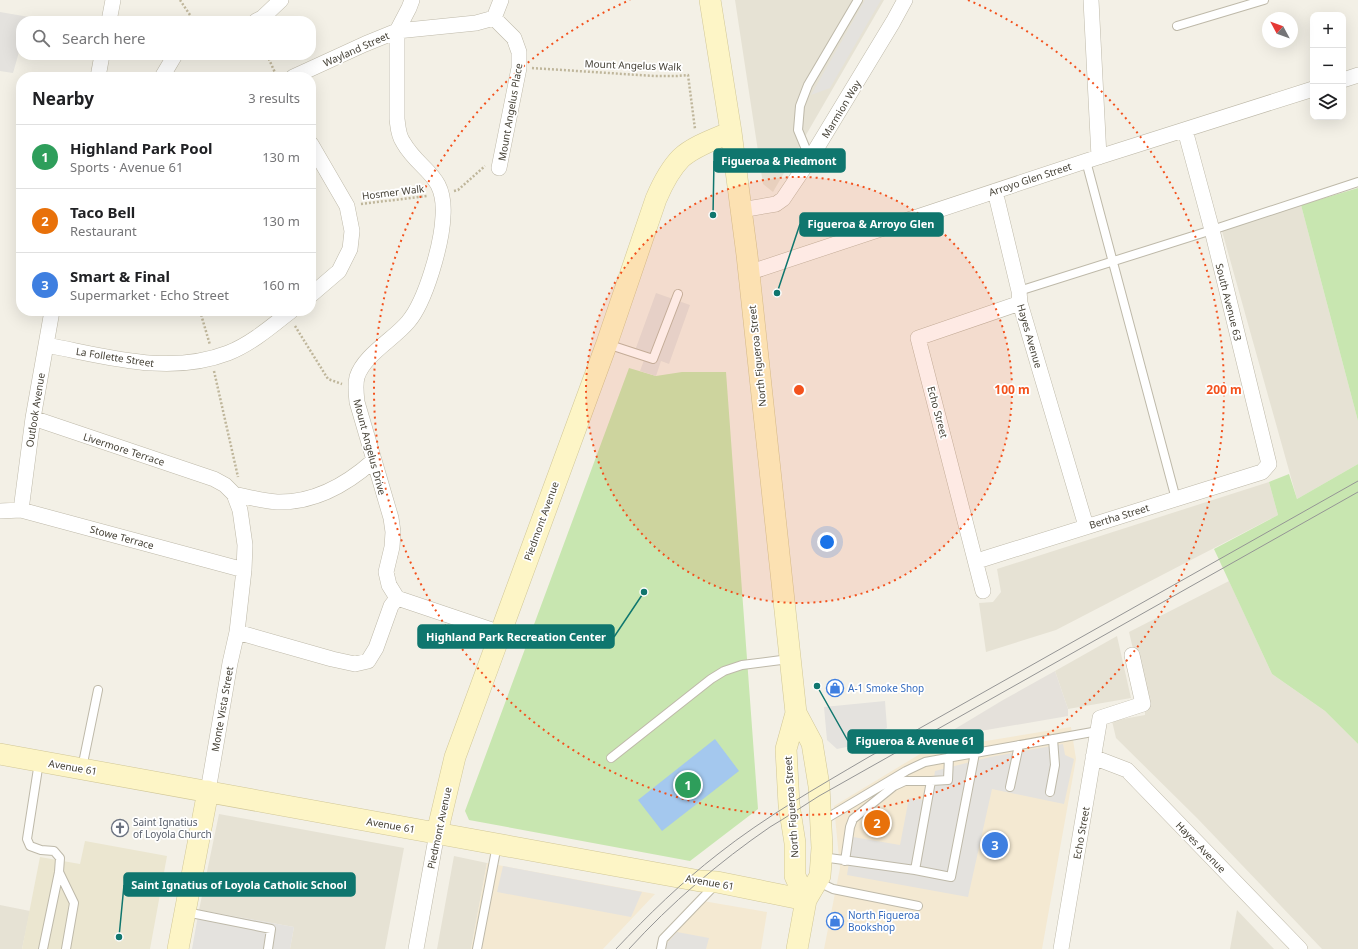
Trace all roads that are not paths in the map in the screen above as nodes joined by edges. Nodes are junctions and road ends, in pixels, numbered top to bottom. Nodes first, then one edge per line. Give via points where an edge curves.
1 (113, 0) edge
2 (281, 0) edge
3 (412, 0) edge
4 (501, 0) edge
5 (710, 0) edge
6 (858, 0) edge
7 (905, 0) edge
8 (1091, 0) edge
9 (1264, 0) edge
10 (110, 16) edge
11 (264, 16) edge
12 (494, 18) junction
13 (1177, 26) dead end
14 (397, 31) junction
15 (101, 60) edge
16 (172, 60) edge
17 (99, 72) edge
18 (165, 72) edge
19 (304, 72) edge
20 (1358, 75) edge
21 (1346, 79) edge
22 (1310, 90) edge
23 (1185, 130) junction
24 (731, 132) junction
25 (316, 153) edge
26 (810, 159) junction
27 (1092, 159) junction
28 (501, 162) road end
29 (1358, 182) edge
30 (995, 191) junction
31 (741, 210) junction
32 (1212, 230) junction
33 (1112, 261) junction
34 (748, 273) junction
35 (316, 292) edge
36 (678, 294) dead end
37 (1019, 297) junction
38 (51, 316) edge
39 (284, 316) edge
40 (607, 343) junction
41 (46, 345) junction
42 (33, 418) junction
43 (373, 461) junction
44 (1262, 472) joint
45 (234, 494) junction
46 (1176, 499) junction
47 (21, 510) junction
48 (0, 511) edge
49 (1086, 526) junction
50 (976, 562) junction
51 (244, 570) junction
52 (983, 591) dead end
53 (397, 598) junction
54 (238, 632) junction
55 (501, 633) junction
56 (1132, 655) dead end
57 (790, 659) junction
58 (98, 690) dead end
59 (796, 713) junction
60 (1099, 724) junction
61 (1053, 739) junction
62 (1019, 745) junction
63 (975, 753) junction
64 (0, 754) edge
65 (949, 757) junction
66 (1093, 757) junction
67 (611, 758) dead end
68 (39, 761) junction
69 (82, 769) junction
70 (931, 781) junction
71 (1010, 787) dead end
72 (208, 791) junction
73 (1050, 792) dead end
74 (821, 821) junction
75 (437, 833) junction
76 (498, 844) junction
77 (822, 857) junction
78 (845, 860) junction
79 (915, 870) junction
80 (58, 872) junction
81 (817, 881) junction
82 (717, 882) junction
83 (806, 900) junction
84 (918, 906) dead end
85 (185, 912) junction
86 (43, 949) edge
87 (66, 949) edge
88 (178, 949) edge
89 (268, 949) edge
90 (416, 949) edge
91 (477, 949) edge
92 (661, 949) edge
93 (797, 949) edge
94 (1061, 949) edge
95 (1300, 949) edge

1 - 10 street
2 - 11 street
3 - 14 street
4 - 12 street
5 - 24 street, North Figueroa Street
6 - 26 lane via 808,85 800,106 798,130
7 - 26 street, Marmion Way
8 - 27 street
9 - 13 lane
12 - 14 street via 476,23
12 - 28 street, Mount Angelus Place via 514,38 519,52 519,68
14 - 19 street, Wayland Street
14 - 43 street, Mount Angelus Drive via 398,131 402,141 435,178 444,216 439,247 422,300 408,322 362,366 357,377 357,402
15 - 17 street
16 - 18 street
20 - 21 street
22 - 23 street, Arroyo Glen Street
23 - 27 street, Arroyo Glen Street
23 - 32 street, South Avenue 63
24 - 31 street, North Figueroa Street
24 - 40 street, Piedmont Avenue via 681,158 662,185
25 - 35 street via 346,206 352,231 350,249 339,271
26 - 31 street, Marmion Way via 783,199 776,204
27 - 30 street, Arroyo Glen Street
27 - 33 lane
29 - 32 lane
30 - 34 street, Arroyo Glen Street
30 - 37 street, Hayes Avenue
31 - 34 street, North Figueroa Street
32 - 33 lane
32 - 44 street, South Avenue 63 via 1269,464
33 - 37 lane
33 - 46 lane
34 - 57 street, North Figueroa Street
36 - 40 lane via 653,359
37 - 49 street, Hayes Avenue
37 - 50 street, Echo Street via 918,338
38 - 41 street, Outlook Avenue
39 - 41 street, La Follette Street via 214,364 144,363
40 - 55 street, Piedmont Avenue
41 - 42 street, Outlook Avenue
42 - 45 street, Livermore Terrace via 214,479
42 - 47 street, Outlook Avenue
43 - 45 street via 337,488 318,496 276,502
43 - 53 street, Mount Angelus Drive via 391,518 392,547 386,572 389,585
44 - 46 street, Bertha Street
45 - 51 street, Monte Vista Street via 240,510 245,545
46 - 49 street, Bertha Street
47 - 48 street, Stowe Terrace
47 - 51 street, Stowe Terrace
49 - 50 street, Bertha Street
50 - 52 street, Echo Street
51 - 54 street, Monte Vista Street
53 - 54 street via 391,606 376,648 368,661 354,664
53 - 55 street
54 - 72 street, Monte Vista Street via 230,663
55 - 75 street, Piedmont Avenue via 455,758
56 - 60 street via 1143,704
57 - 59 street, North Figueroa Street
57 - 67 lane via 742,665 724,671
58 - 69 lane
59 - 74 street, North Figueroa Street via 812,743 819,786
59 - 83 street, North Figueroa Street via 786,749 789,805 795,843 795,876
60 - 61 lane
60 - 66 street, Echo Street
61 - 62 lane
61 - 73 lane via 1055,765
62 - 63 lane
62 - 71 lane
63 - 65 lane
63 - 79 lane via 950,878
64 - 68 street, Avenue 61
65 - 70 lane via 948,780
65 - 74 lane via 925,762 906,771
66 - 94 street, Echo Street
66 - 95 street, Hayes Avenue via 1127,770
68 - 69 street, Avenue 61
68 - 80 lane via 27,839 30,846 54,851 60,858
69 - 72 street, Avenue 61
70 - 78 lane via 905,782 894,786 853,819
70 - 79 lane
72 - 75 street, Avenue 61
72 - 85 street, Monte Vista Street
74 - 77 street, North Figueroa Street
75 - 76 street, Avenue 61
75 - 90 street, Piedmont Avenue
76 - 82 street, Avenue 61
76 - 91 lane
77 - 78 lane
77 - 81 street, North Figueroa Street
78 - 79 lane
80 - 86 lane
80 - 87 lane via 74,903
81 - 83 street, North Figueroa Street
81 - 84 lane via 833,889
82 - 83 street, Avenue 61
82 - 92 lane via 663,939
83 - 93 street, North Figueroa Street
85 - 88 street, Monte Vista Street
85 - 89 lane via 271,929

